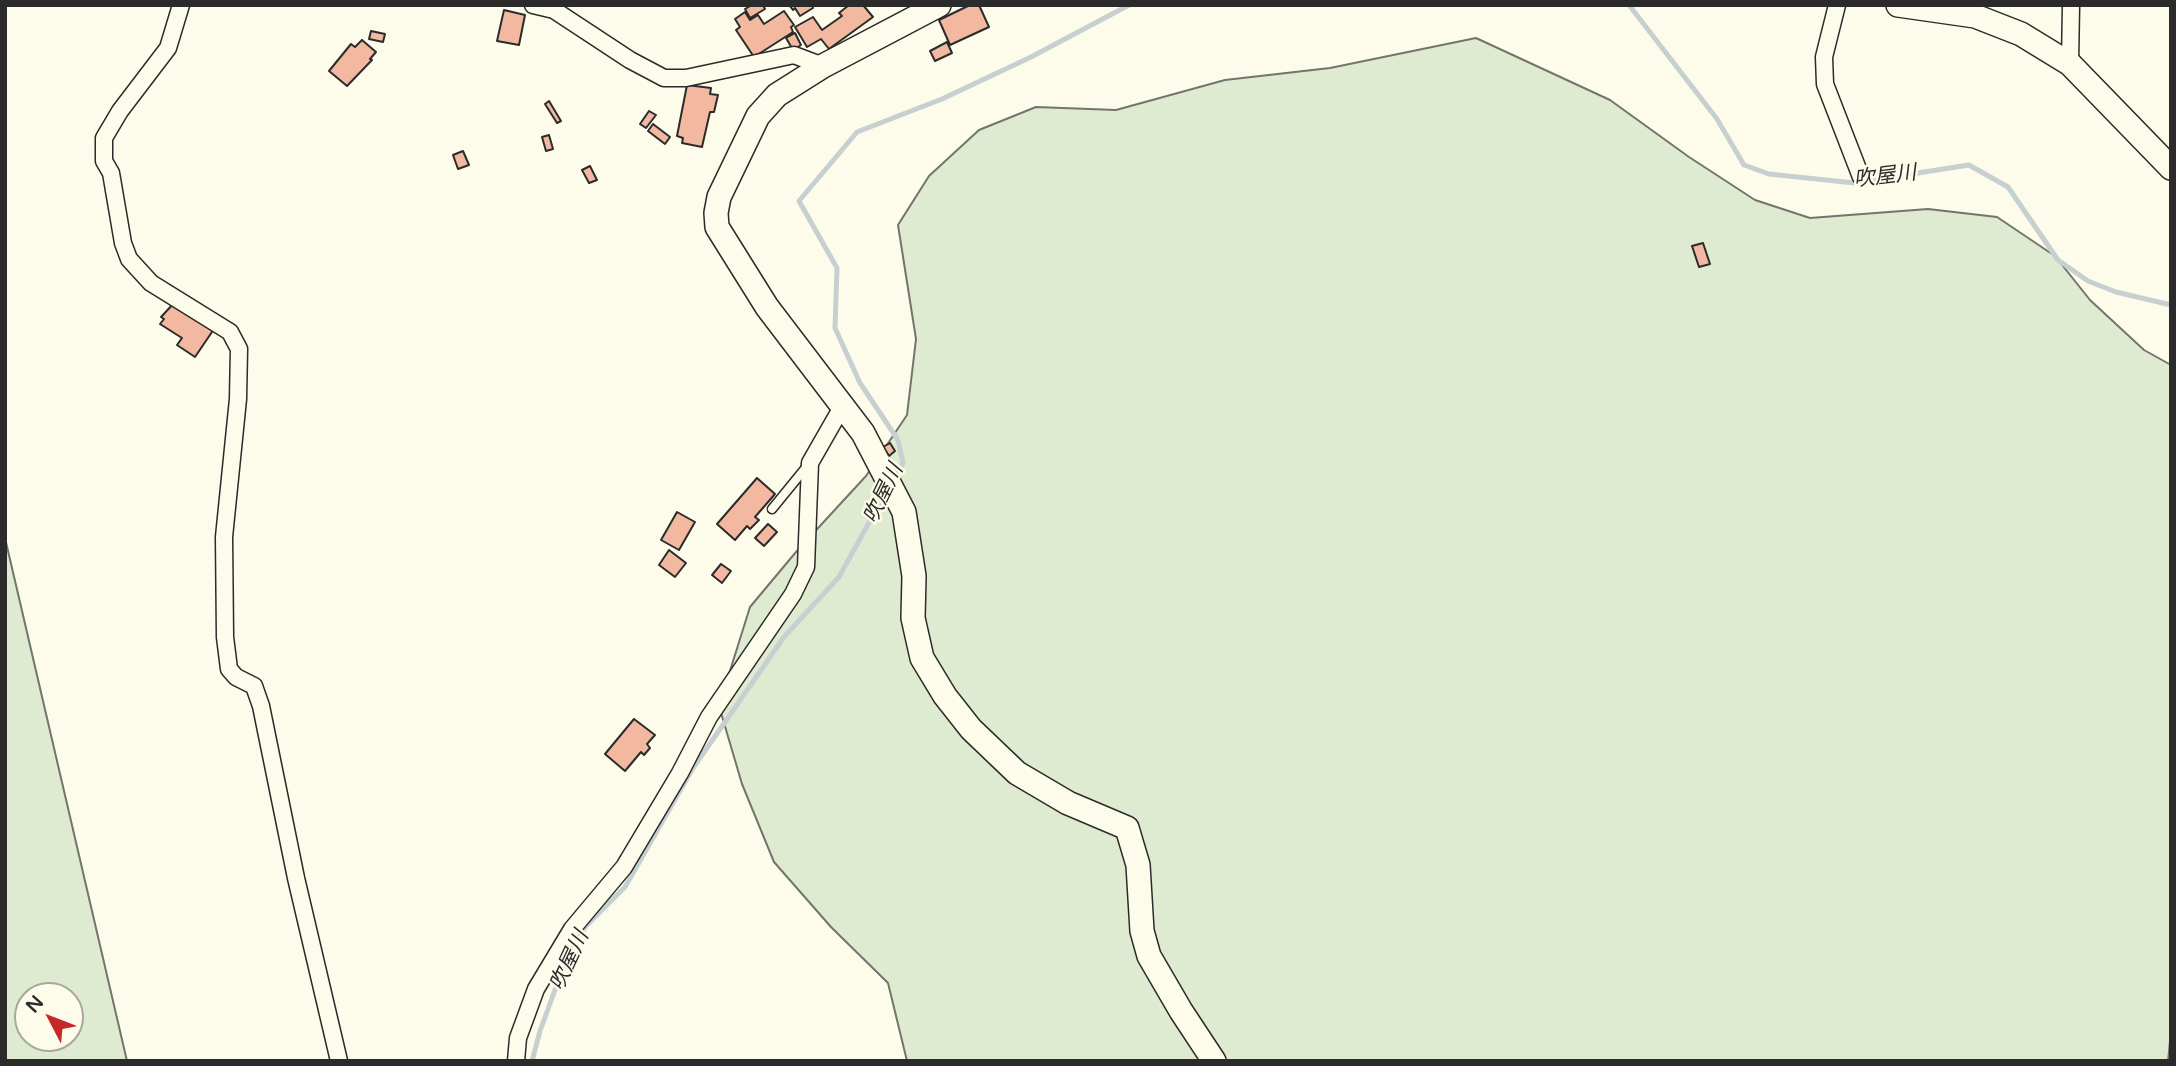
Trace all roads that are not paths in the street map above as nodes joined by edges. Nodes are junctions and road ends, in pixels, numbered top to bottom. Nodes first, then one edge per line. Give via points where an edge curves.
1 (181, 5) edge
2 (533, 5) edge
3 (939, 5) edge
4 (1837, 5) edge
5 (1898, 5) edge
6 (2071, 5) edge
7 (2070, 64) junction
8 (823, 66) junction
9 (2171, 168) edge
10 (1861, 177) dead end
11 (842, 407) junction
12 (810, 463) junction
13 (772, 509) dead end
14 (339, 1061) edge
15 (516, 1061) edge
16 (1214, 1061) edge

1 - 14 street via 168,48 104,138 104,161 111,173 129,259 151,283 230,332 239,349 224,537 229,669 254,686 261,706
2 - 8 street via 554,10 664,78 686,78 794,55
3 - 8 street
4 - 10 street via 1824,57 1825,84
5 - 7 street via 1975,16 2021,34
6 - 7 street
7 - 9 street
8 - 11 street via 777,95 758,116 719,197 716,213 717,227 760,297
11 - 12 street
11 - 16 street via 863,433 904,512 914,576 913,618 922,658 971,729 1017,773 1068,803 1128,828 1138,865 1142,931 1149,956
12 - 13 lane
12 - 15 street via 802,576 709,717 624,867 572,929 536,989 518,1038

